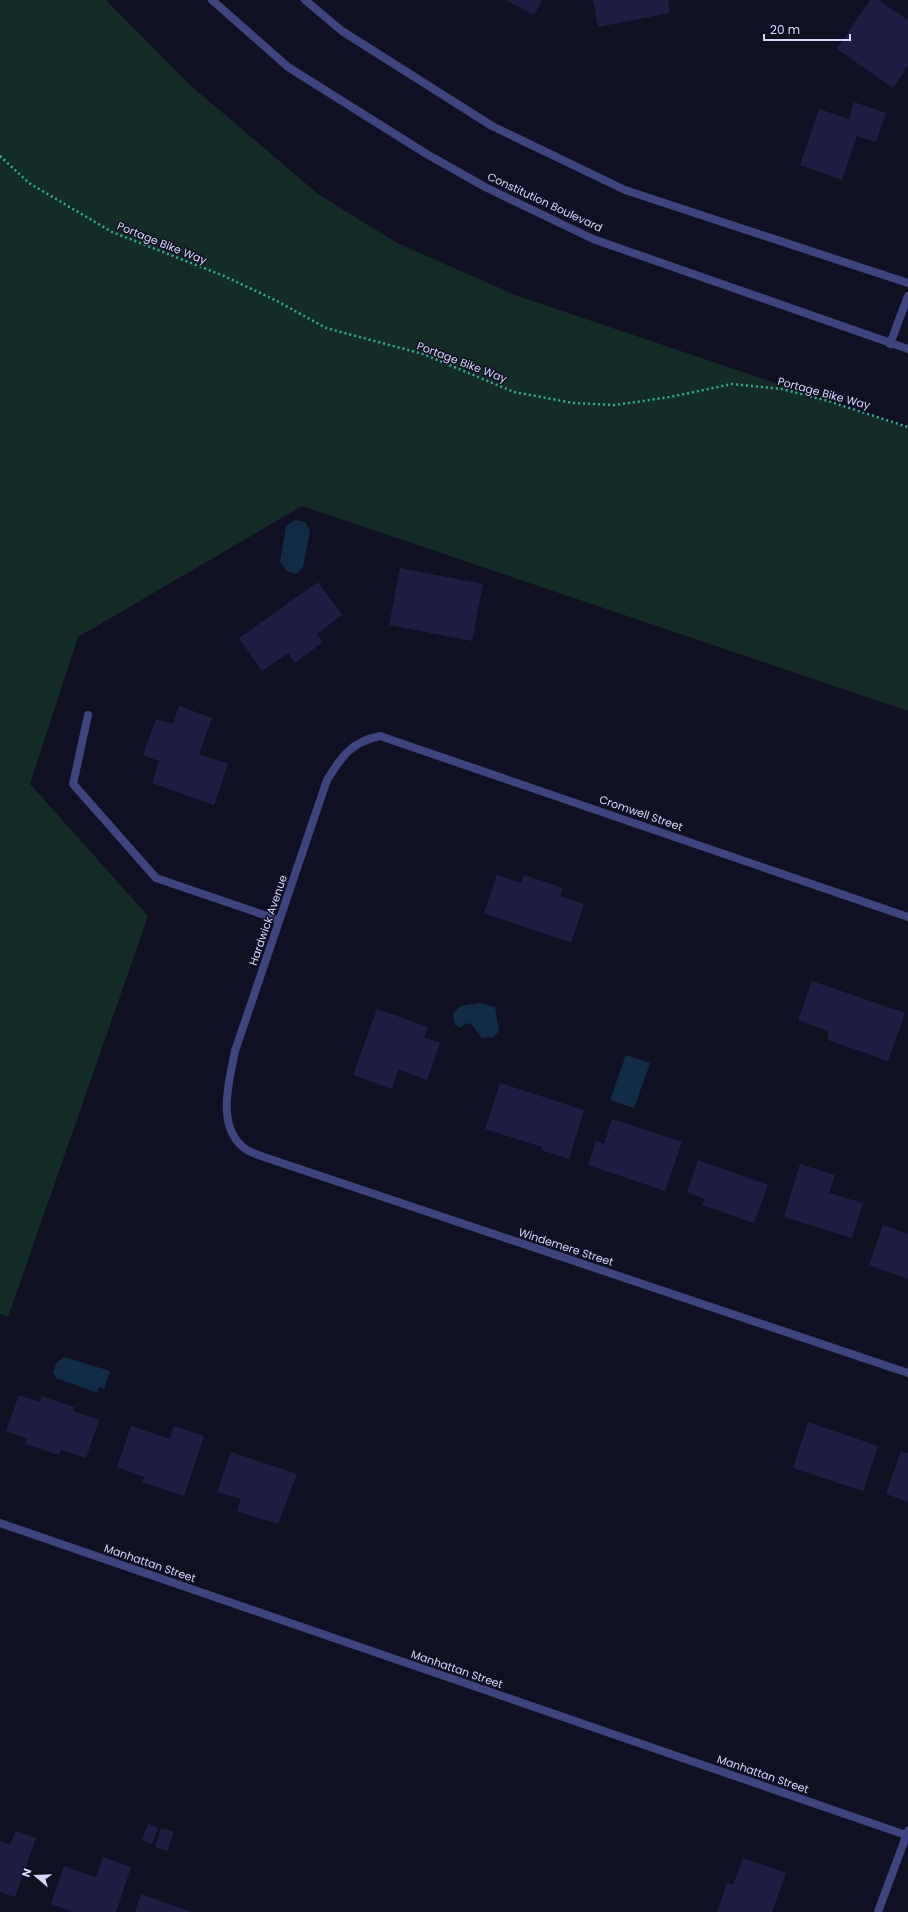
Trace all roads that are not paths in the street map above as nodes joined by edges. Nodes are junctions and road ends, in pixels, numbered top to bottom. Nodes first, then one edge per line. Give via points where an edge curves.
1 (212, 0) edge
2 (305, 0) edge
3 (908, 283) edge
4 (908, 296) edge
5 (890, 344) junction
6 (908, 350) edge
7 (88, 715) dead end
8 (366, 739) joint
9 (908, 917) edge
10 (279, 920) junction
11 (230, 1124) joint
12 (908, 1373) edge
13 (0, 1523) edge
14 (907, 1832) edge
15 (878, 1912) edge

1 - 5 street, Constitution Boulevard via 288,67 425,153 485,187 593,239
2 - 3 street via 342,31 492,126 618,187
4 - 5 street
5 - 6 street, Constitution Boulevard
7 - 10 street via 73,784 156,878
8 - 9 street, Cromwell Street via 380,736
8 - 10 street, Hardwick Avenue via 340,758 326,780
10 - 11 street, Hardwick Avenue via 235,1051 226,1113
11 - 12 street, Windemere Street via 233,1134 246,1150 264,1157
13 - 14 street, Manhattan Street
14 - 15 street

